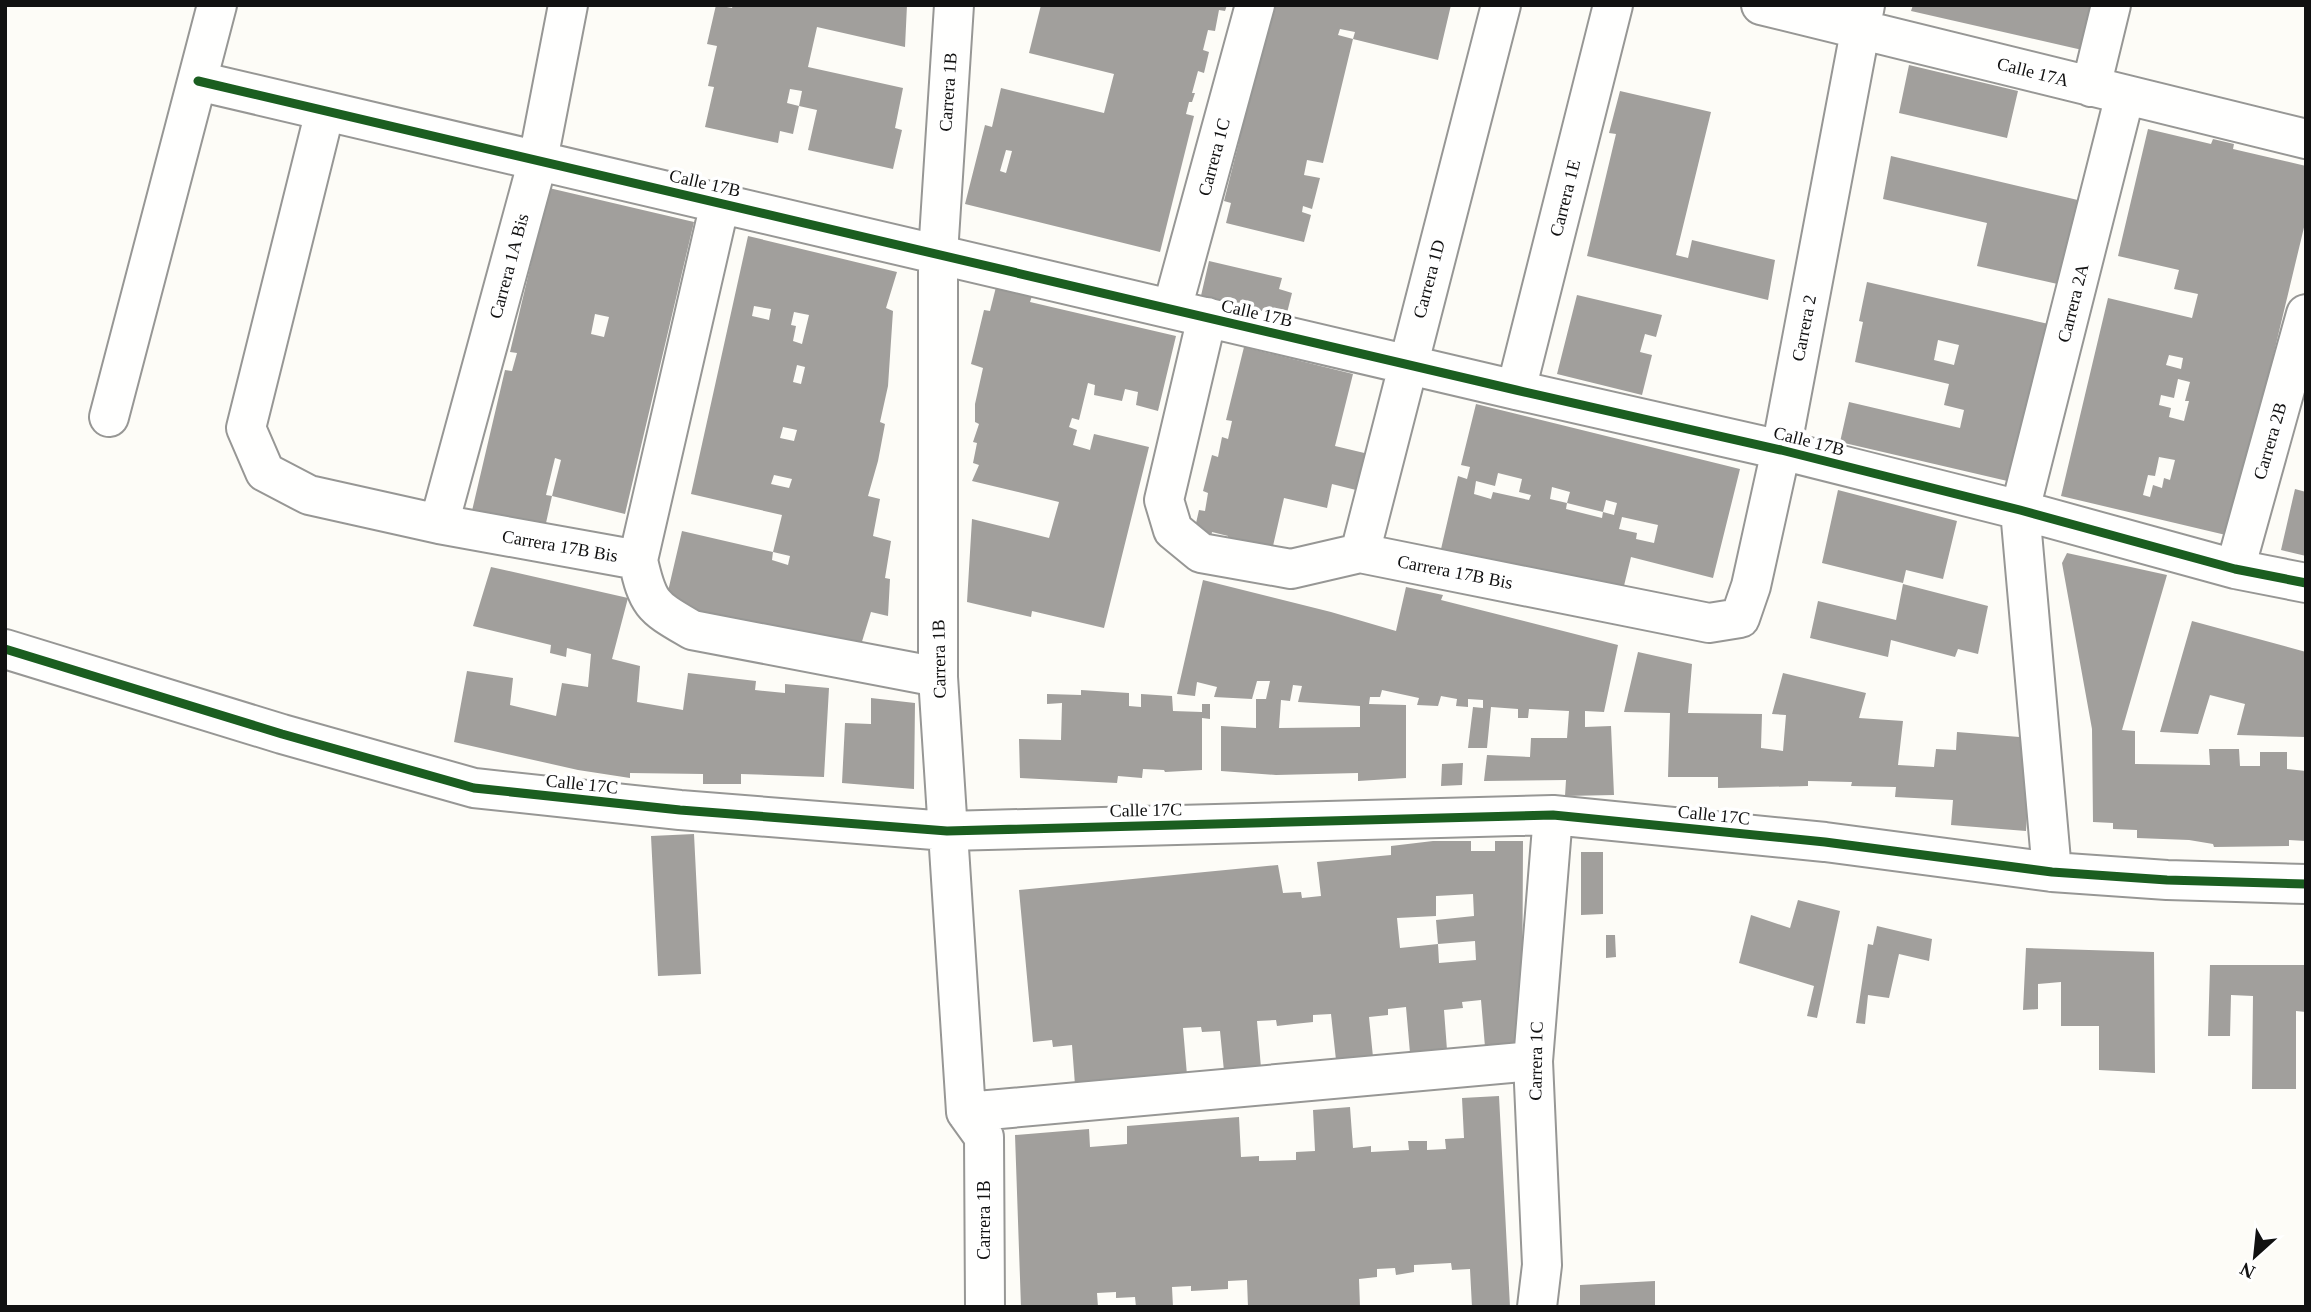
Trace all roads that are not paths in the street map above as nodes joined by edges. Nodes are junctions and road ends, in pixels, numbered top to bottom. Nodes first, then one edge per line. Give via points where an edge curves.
1 (217, 5) edge
2 (568, 5) edge
3 (954, 5) edge
4 (1255, 5) edge
5 (1501, 5) edge
6 (1613, 5) edge
7 (1761, 5) edge
8 (2111, 5) edge
9 (1863, 18) edge
10 (198, 81) junction
11 (2108, 91) junction
12 (325, 111) junction
13 (2306, 139) edge
14 (538, 160) junction
15 (720, 203) junction
16 (937, 254) junction
17 (1189, 313) junction
18 (2306, 314) edge
19 (1407, 364) junction
20 (1516, 390) junction
21 (108, 417) dead end
22 (1781, 450) junction
23 (2020, 510) junction
24 (439, 524) junction
25 (1201, 553) joint
26 (1360, 553) junction
27 (638, 560) junction
28 (2235, 569) junction
29 (2306, 583) edge
30 (1709, 623) joint
31 (5, 649) edge
32 (938, 677) junction
33 (1553, 815) junction
34 (947, 831) junction
35 (2052, 872) junction
36 (2306, 884) edge
37 (1533, 1061) junction
38 (966, 1112) junction
39 (985, 1307) edge
40 (1537, 1307) edge

1 - 10 street
2 - 14 street, Carrera 1A Bis
3 - 16 street, Carrera 1B
4 - 17 street, Carrera 1C
5 - 19 street, Carrera 1D
6 - 20 street, Carrera 1E
7 - 9 street, Calle 17A
8 - 11 street, Carrera 2A
9 - 11 street, Calle 17A
9 - 22 street, Carrera 2
10 - 12 street, Calle 17B
10 - 21 street
11 - 13 street, Calle 17A
11 - 23 street, Carrera 2A
12 - 14 street, Calle 17B
12 - 24 street, Carrera 17B Bis via 246,428 265,472 309,495
14 - 15 street, Calle 17B
14 - 24 street, Carrera 1A Bis
15 - 16 street, Calle 17B
15 - 27 street
16 - 17 street, Calle 17B
16 - 32 street, Carrera 1B
17 - 19 street, Calle 17B
17 - 25 street, Carrera 1C via 1164,500 1173,530
18 - 28 street, Carrera 2B
19 - 20 street, Calle 17B
19 - 26 street, Carrera 1D
20 - 22 street, Calle 17B
22 - 23 street, Calle 17B
22 - 30 street, Carrera 2 via 1740,618
23 - 28 street, Calle 17B
23 - 35 street, Carrera 2A
24 - 27 street, Carrera 17B Bis
25 - 26 street, Carrera 17B Bis via 1291,569
26 - 30 street, Carrera 17B Bis
27 - 32 street, Carrera 17B Bis via 644,586 657,609 692,630
28 - 29 street, Calle 17B
31 - 34 street, Calle 17C via 474,788
32 - 34 street, Carrera 1B
33 - 34 street, Calle 17C
33 - 35 street, Calle 17C via 1825,842
33 - 37 street, Carrera 1C
34 - 38 street, Carrera 1B
35 - 36 street, Calle 17C
37 - 38 street
37 - 40 street, Carrera 1C via 1542,1265
38 - 39 street, Carrera 1B via 984,1137

